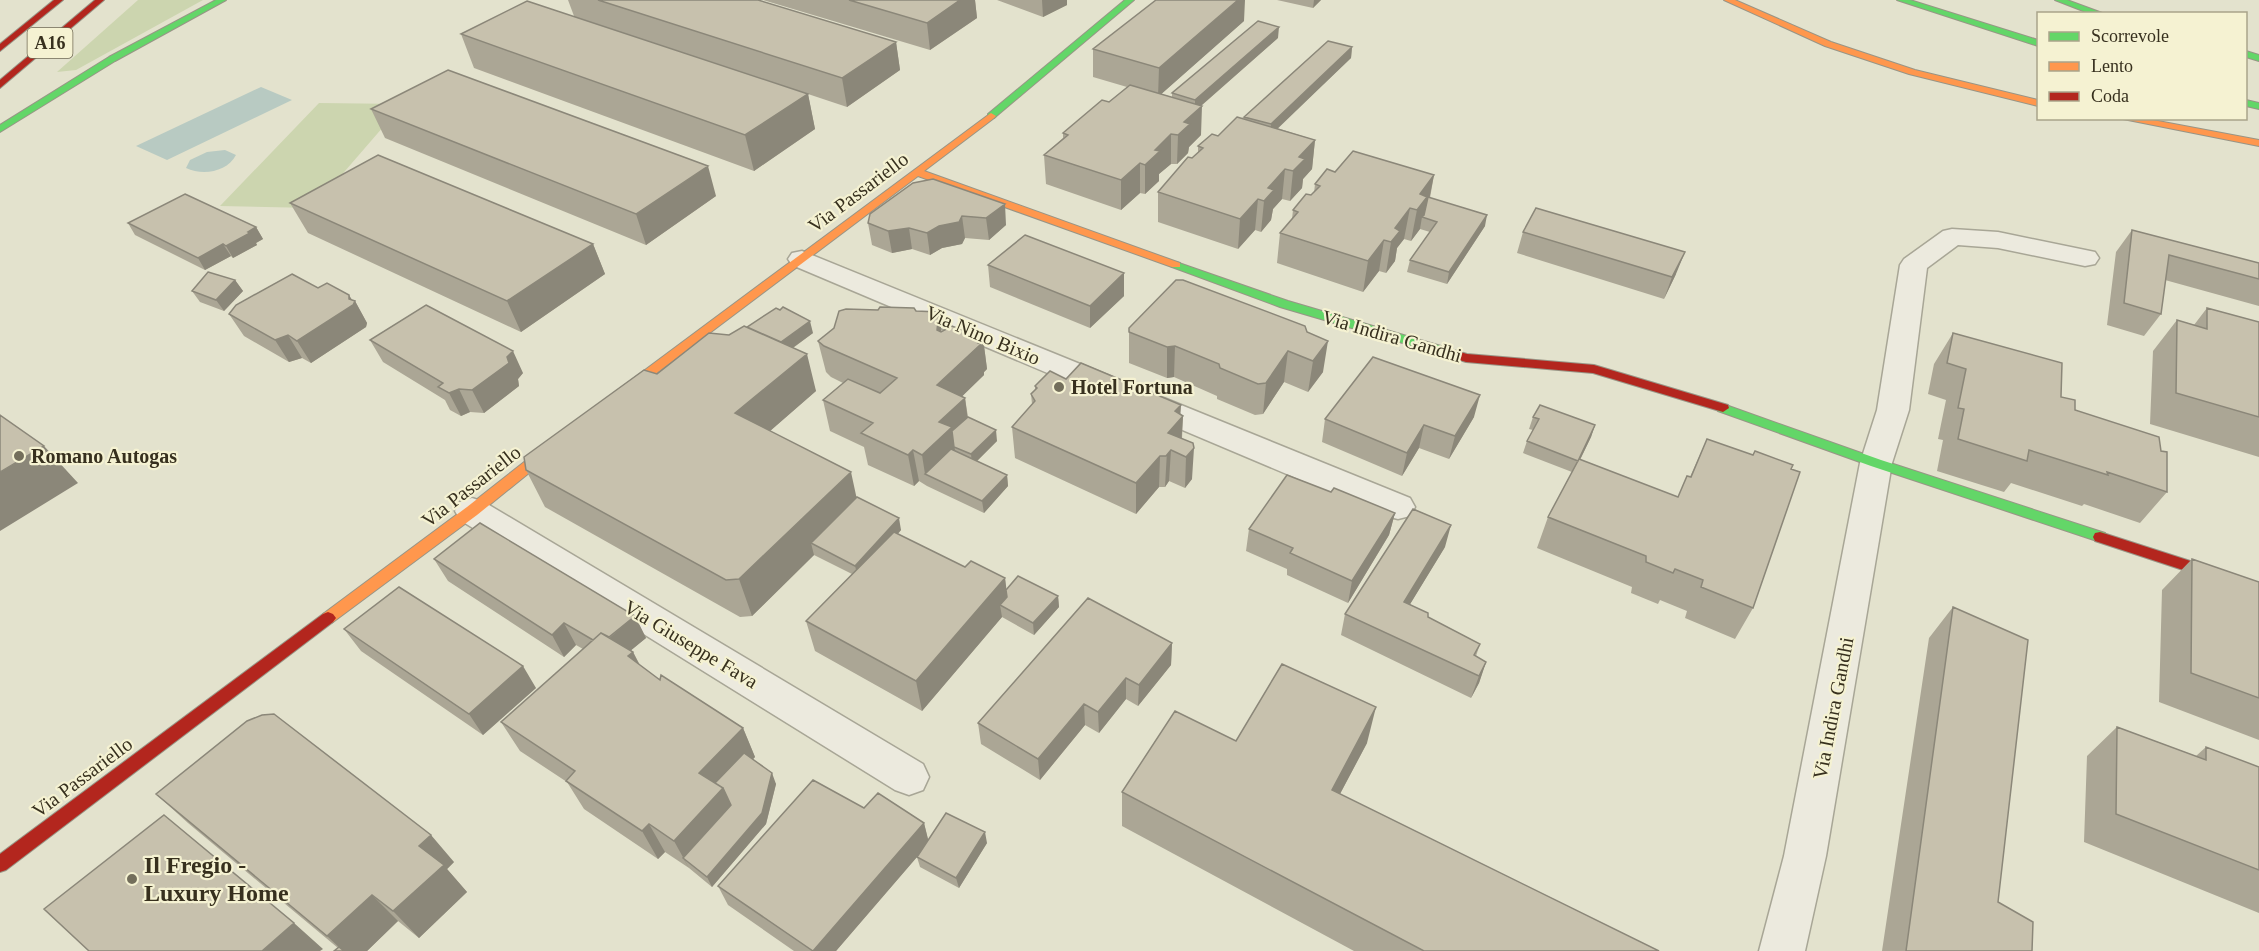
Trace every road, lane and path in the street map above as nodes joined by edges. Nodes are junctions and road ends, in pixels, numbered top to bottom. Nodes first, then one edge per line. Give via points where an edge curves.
1 (59, 0) edge
2 (100, 0) edge
3 (222, 0) edge
4 (1130, 0) edge
5 (1728, 0) edge
6 (1901, 0) edge
7 (2059, 0) edge
8 (27, 8) dead end
9 (2096, 12) edge
10 (0, 31) edge
11 (2037, 43) edge
12 (0, 48) edge
13 (0, 85) edge
14 (2037, 103) edge
15 (2134, 120) edge
16 (0, 129) edge
17 (2259, 143) edge
18 (916, 172) junction
19 (2085, 258) dead end
20 (802, 259) junction
21 (603, 407) edge
22 (575, 429) edge
23 (1876, 463) junction
24 (1398, 507) dead end
25 (472, 511) junction
26 (2259, 589) edge
27 (909, 777) dead end
28 (0, 864) edge
29 (1782, 951) edge

1 - 12 main road, A16
2 - 13 main road, A16
3 - 16 main road via 112,59
4 - 18 main road, Via Passariello via 991,116
5 - 14 main road via 1828,44 1911,72
6 - 11 main road
7 - 9 main road
8 - 10 main road
15 - 17 main road
18 - 20 main road, Via Passariello
18 - 23 main road, Via Indira Gandhi via 1349,324 1466,358 1594,369 1694,398
19 - 23 street, Via Indira Gandhi via 1998,240 1952,237 1914,265 1893,410
20 - 21 main road, Via Passariello
20 - 24 street, Via Nino Bixio
22 - 25 main road, Via Passariello
23 - 26 main road, Via Indira Gandhi
23 - 29 street, Via Indira Gandhi via 1805,856
25 - 27 street, Via Giuseppe Fava
25 - 28 main road, Via Passariello

